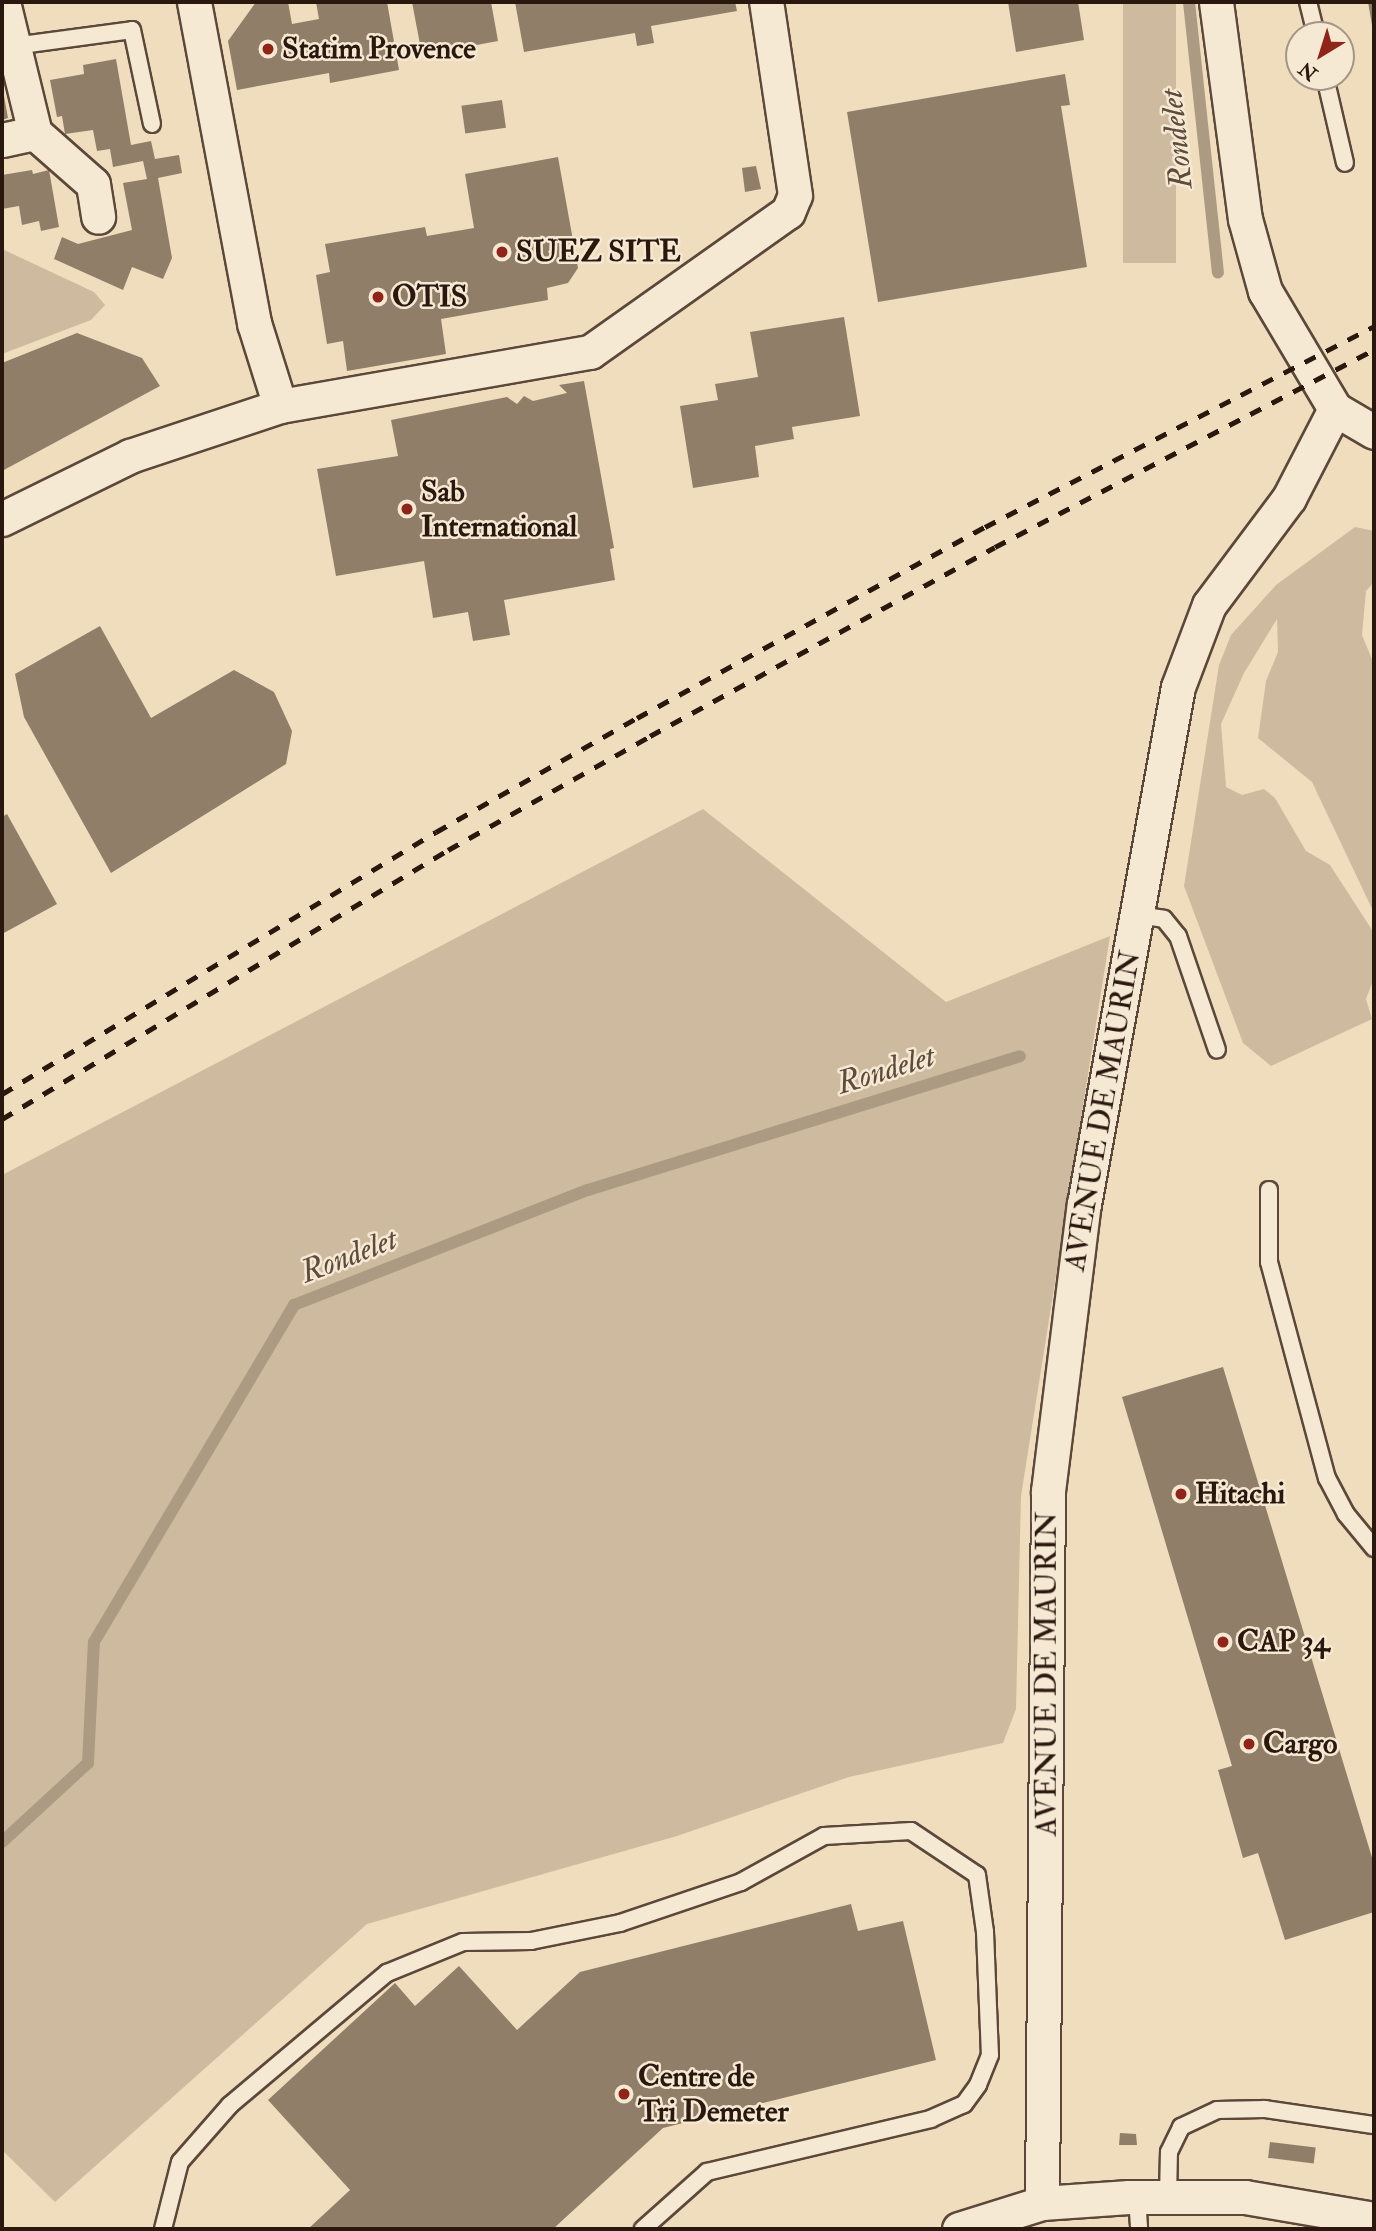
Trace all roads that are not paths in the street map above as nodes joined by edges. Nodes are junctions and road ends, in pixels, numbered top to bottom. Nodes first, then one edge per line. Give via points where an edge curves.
1 (3, 2) edge
2 (194, 2) edge
3 (766, 2) edge
4 (1216, 2) edge
5 (1308, 2) edge
6 (1313, 21) edge
7 (14, 46) junction
8 (1328, 91) edge
9 (152, 124) dead end
10 (35, 133) junction
11 (2, 140) edge
12 (1345, 163) dead end
13 (98, 217) dead end
14 (280, 406) junction
15 (1335, 409) junction
16 (1374, 432) edge
17 (2, 519) edge
18 (1136, 915) junction
19 (1217, 1050) dead end
20 (1269, 1190) dead end
21 (1374, 1548) edge
22 (1374, 2125) edge
23 (1042, 2203) junction
24 (1148, 2208) edge
25 (1358, 2221) edge
26 (163, 2229) edge
27 (643, 2229) edge
28 (959, 2229) edge

1 - 7 street
2 - 14 street via 254,323
3 - 14 street via 795,194 788,212 590,352
4 - 15 street via 1245,219 1265,291
5 - 6 lane
7 - 9 lane via 132,30
7 - 10 street
8 - 12 lane
10 - 11 street
10 - 13 street via 93,184
14 - 17 street via 130,456
15 - 16 street
15 - 18 street, AVENUE DE MAURIN via 1289,498 1209,605 1190,648 1178,687
18 - 19 lane via 1164,919 1178,936
18 - 23 street, AVENUE DE MAURIN via 1084,1204 1048,1491
20 - 21 lane via 1269,1262 1327,1478 1346,1514
22 - 24 lane via 1265,2109 1217,2110 1181,2127
23 - 24 street
23 - 28 street
24 - 25 street via 1245,2197
26 - 27 lane via 180,2162 230,2105 387,1973 463,1942 531,1941 620,1923 741,1882 824,1836 911,1831 977,1875 985,1932 990,2055 964,2104 932,2119 707,2172

